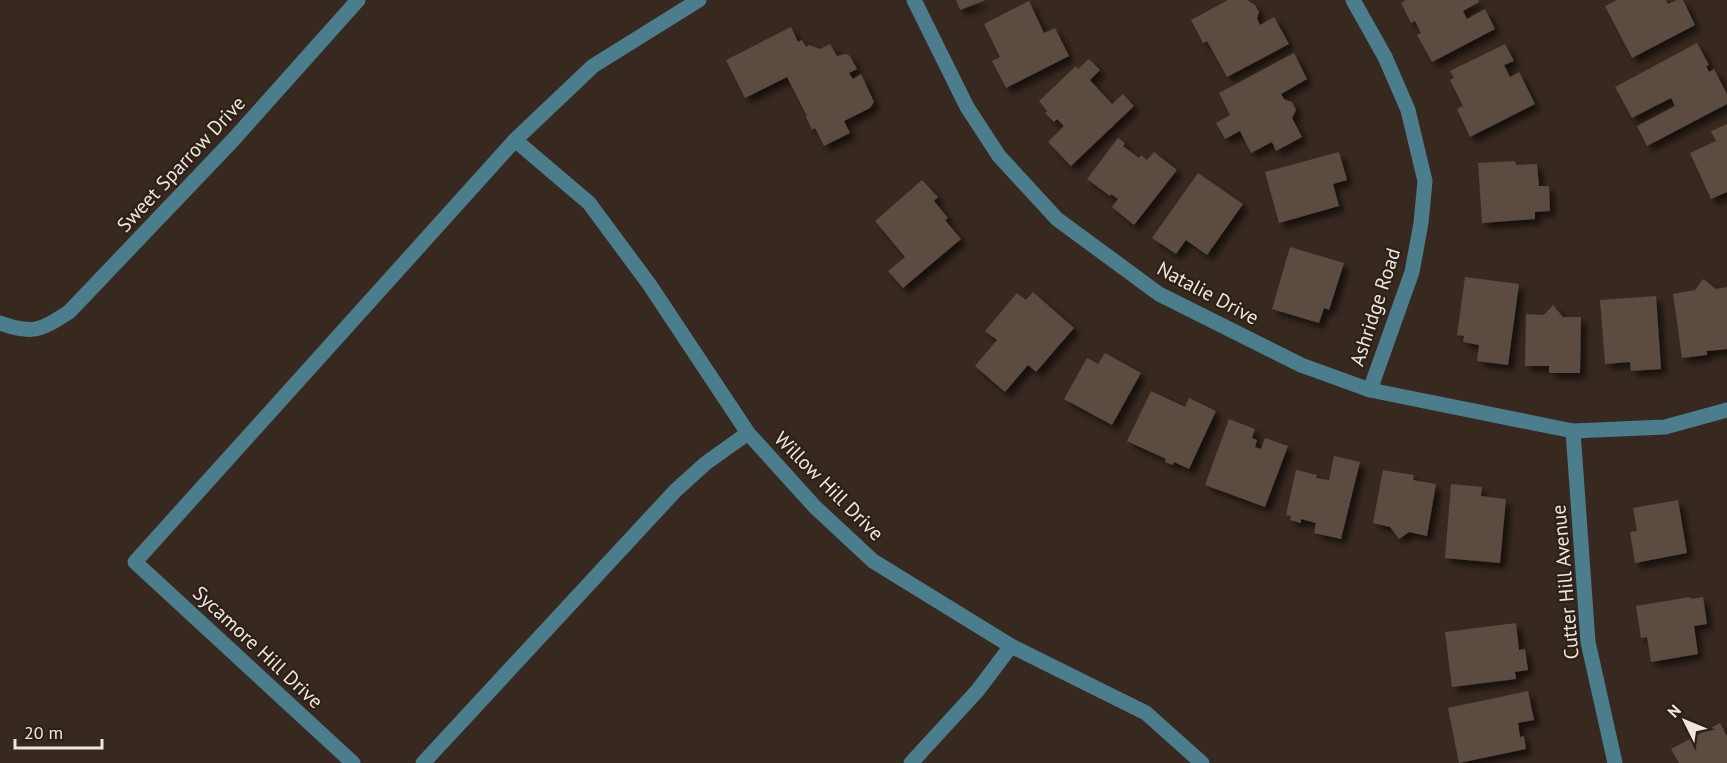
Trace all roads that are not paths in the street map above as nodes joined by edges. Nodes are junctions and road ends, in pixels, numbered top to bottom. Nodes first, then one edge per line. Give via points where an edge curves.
1 (358, 0) edge
2 (699, 0) edge
3 (914, 0) edge
4 (1353, 0) edge
5 (514, 140) junction
6 (0, 323) edge
7 (1370, 390) junction
8 (1727, 410) edge
9 (1573, 431) junction
10 (748, 432) junction
11 (1011, 646) junction
12 (353, 763) edge
13 (423, 763) edge
14 (910, 763) edge
15 (1202, 763) edge
16 (1615, 763) edge

1 - 6 street, Sweet Sparrow Drive via 234,139 69,312 42,328 18,330
2 - 5 street via 593,66
3 - 7 street, Natalie Drive via 967,107 993,147 1057,219 1159,294 1302,365
4 - 7 street, Ashridge Road via 1385,57 1408,110 1425,181 1412,272
5 - 10 street, Willow Hill Drive via 589,203 649,284
5 - 12 street, Sycamore Hill Drive via 135,562
7 - 9 street, Natalie Drive
8 - 9 street, Natalie Drive via 1665,427
9 - 16 street, Cutter Hill Avenue via 1588,642
10 - 11 street, Willow Hill Drive via 815,507 873,561
10 - 13 street via 676,490
11 - 14 street via 978,690
11 - 15 street, Willow Hill Drive via 1146,713

